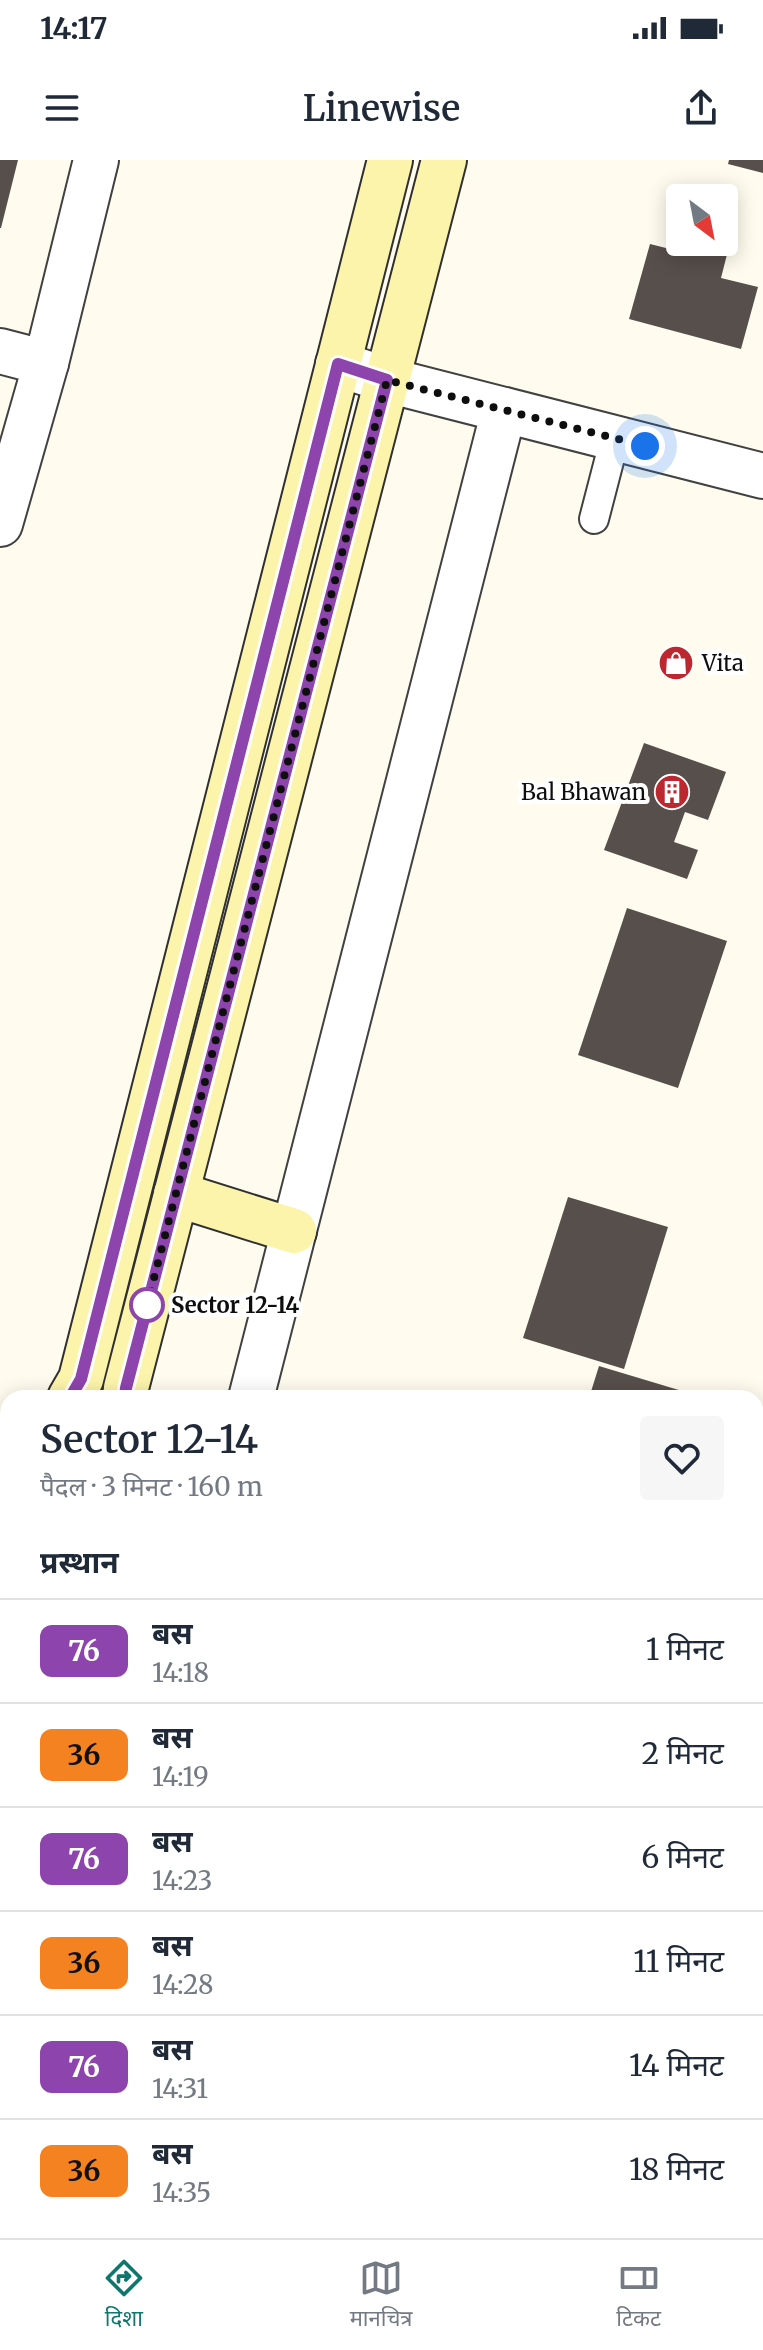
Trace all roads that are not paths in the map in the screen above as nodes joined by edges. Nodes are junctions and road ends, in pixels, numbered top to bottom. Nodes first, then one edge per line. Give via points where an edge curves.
1 (96, 160) edge
2 (390, 160) edge
3 (444, 160) edge
4 (0, 351) edge
5 (46, 363) junction
6 (338, 364) junction
7 (387, 380) junction
8 (504, 410) junction
9 (615, 438) junction
10 (763, 476) edge
11 (594, 519) dead end
12 (0, 524) edge
13 (176, 1194) junction
14 (294, 1231) junction
15 (75, 1390) edge
16 (126, 1390) edge
17 (253, 1390) edge

1 - 5 street
2 - 6 street
3 - 7 street
4 - 5 street
5 - 12 street
6 - 7 street
6 - 15 street
7 - 8 street
7 - 13 street
8 - 9 street
8 - 14 street
9 - 10 street
9 - 11 lane
13 - 14 street
13 - 16 street
14 - 17 street

